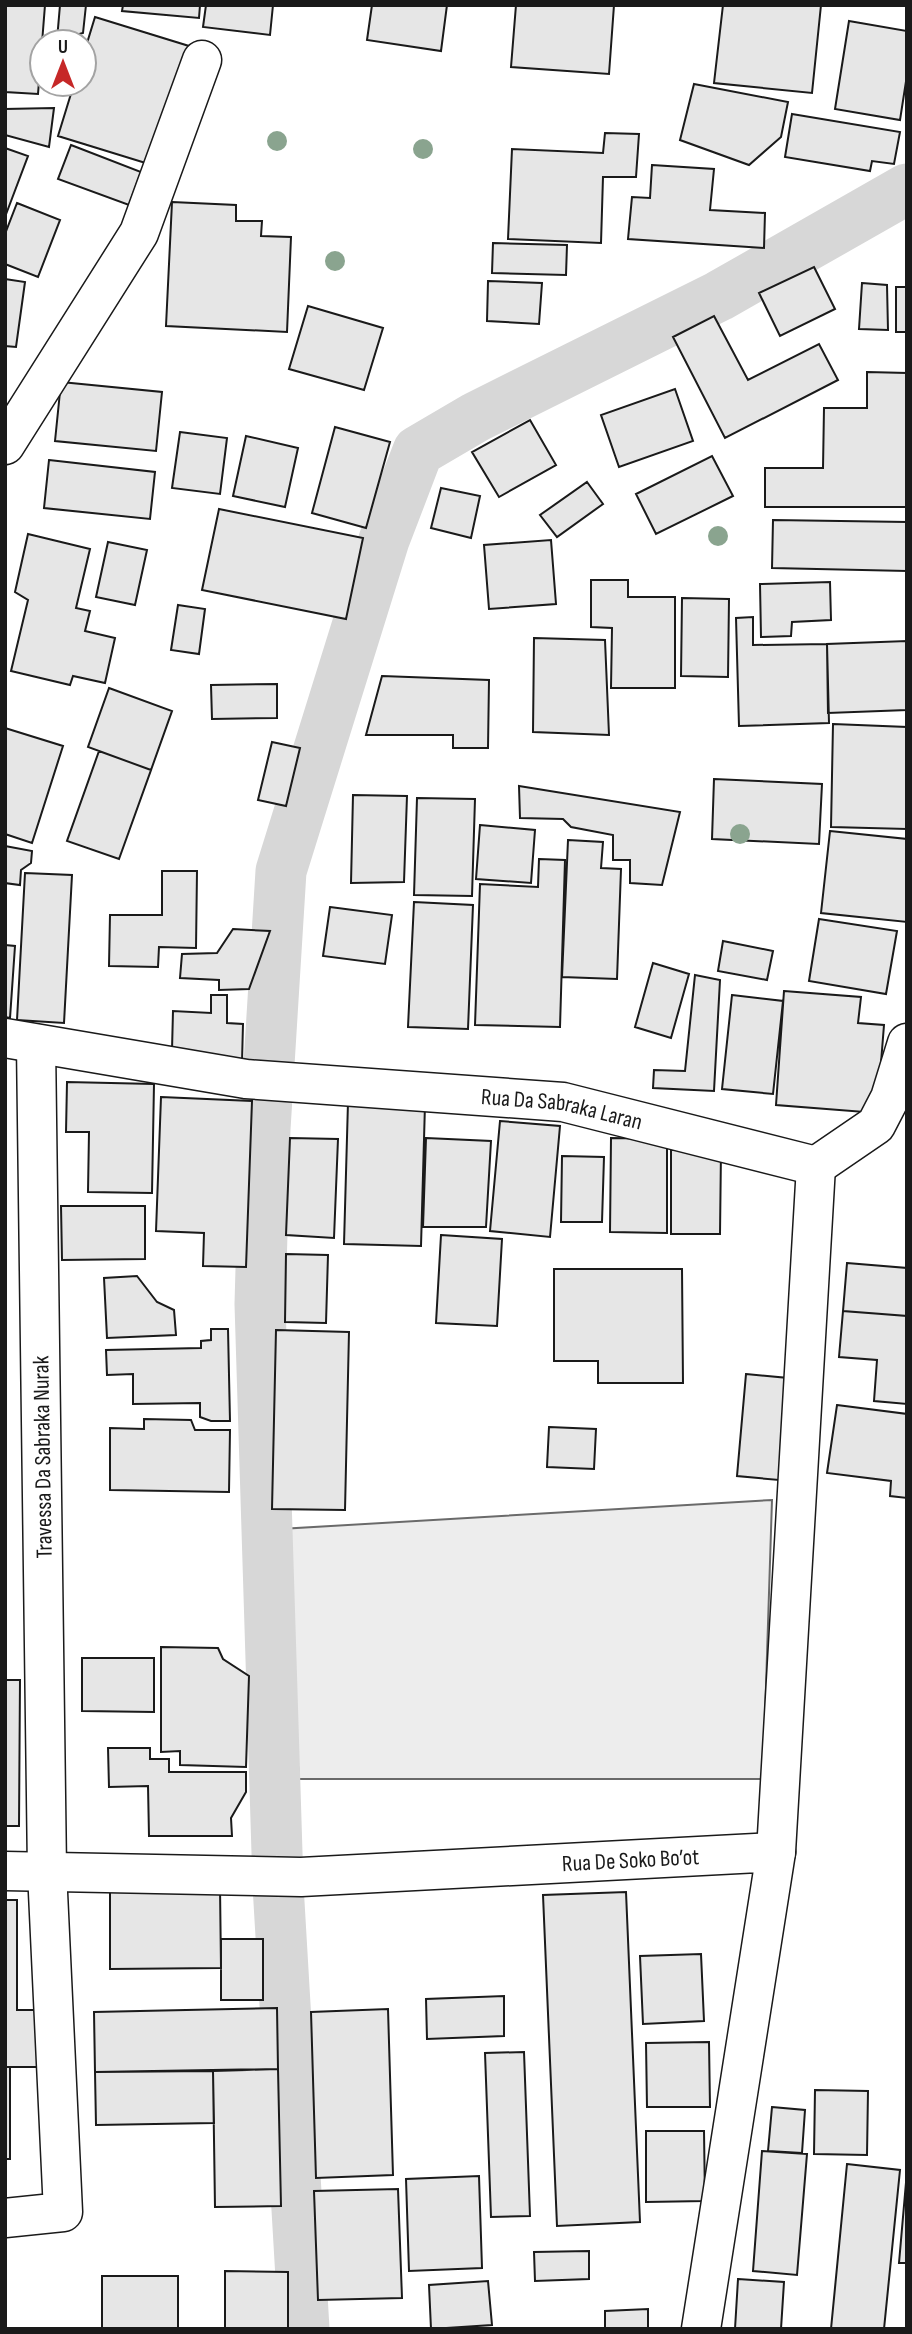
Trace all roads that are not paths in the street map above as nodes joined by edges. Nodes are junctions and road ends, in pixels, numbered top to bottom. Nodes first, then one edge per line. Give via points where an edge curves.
1 (202, 60) dead end
2 (5, 445) edge
3 (21, 1041) edge
4 (907, 1044) edge
5 (816, 1166) junction
6 (776, 1852) junction
7 (5, 1871) edge
8 (47, 1871) junction
9 (5, 2218) edge
10 (701, 2329) edge

1 - 2 street via 139,233
3 - 5 street, Rua Da Sabraka Laran via 246,1079 563,1102
3 - 8 street, Travessa Da Sabraka Nurak
4 - 5 street via 876,1125
5 - 6 street
6 - 8 street, Rua De Soko Bo’ot via 301,1877
6 - 10 street
7 - 8 street, Rua De Soko Bo’ot
8 - 9 street, Travessa Da Sabraka Nurak via 63,2212

